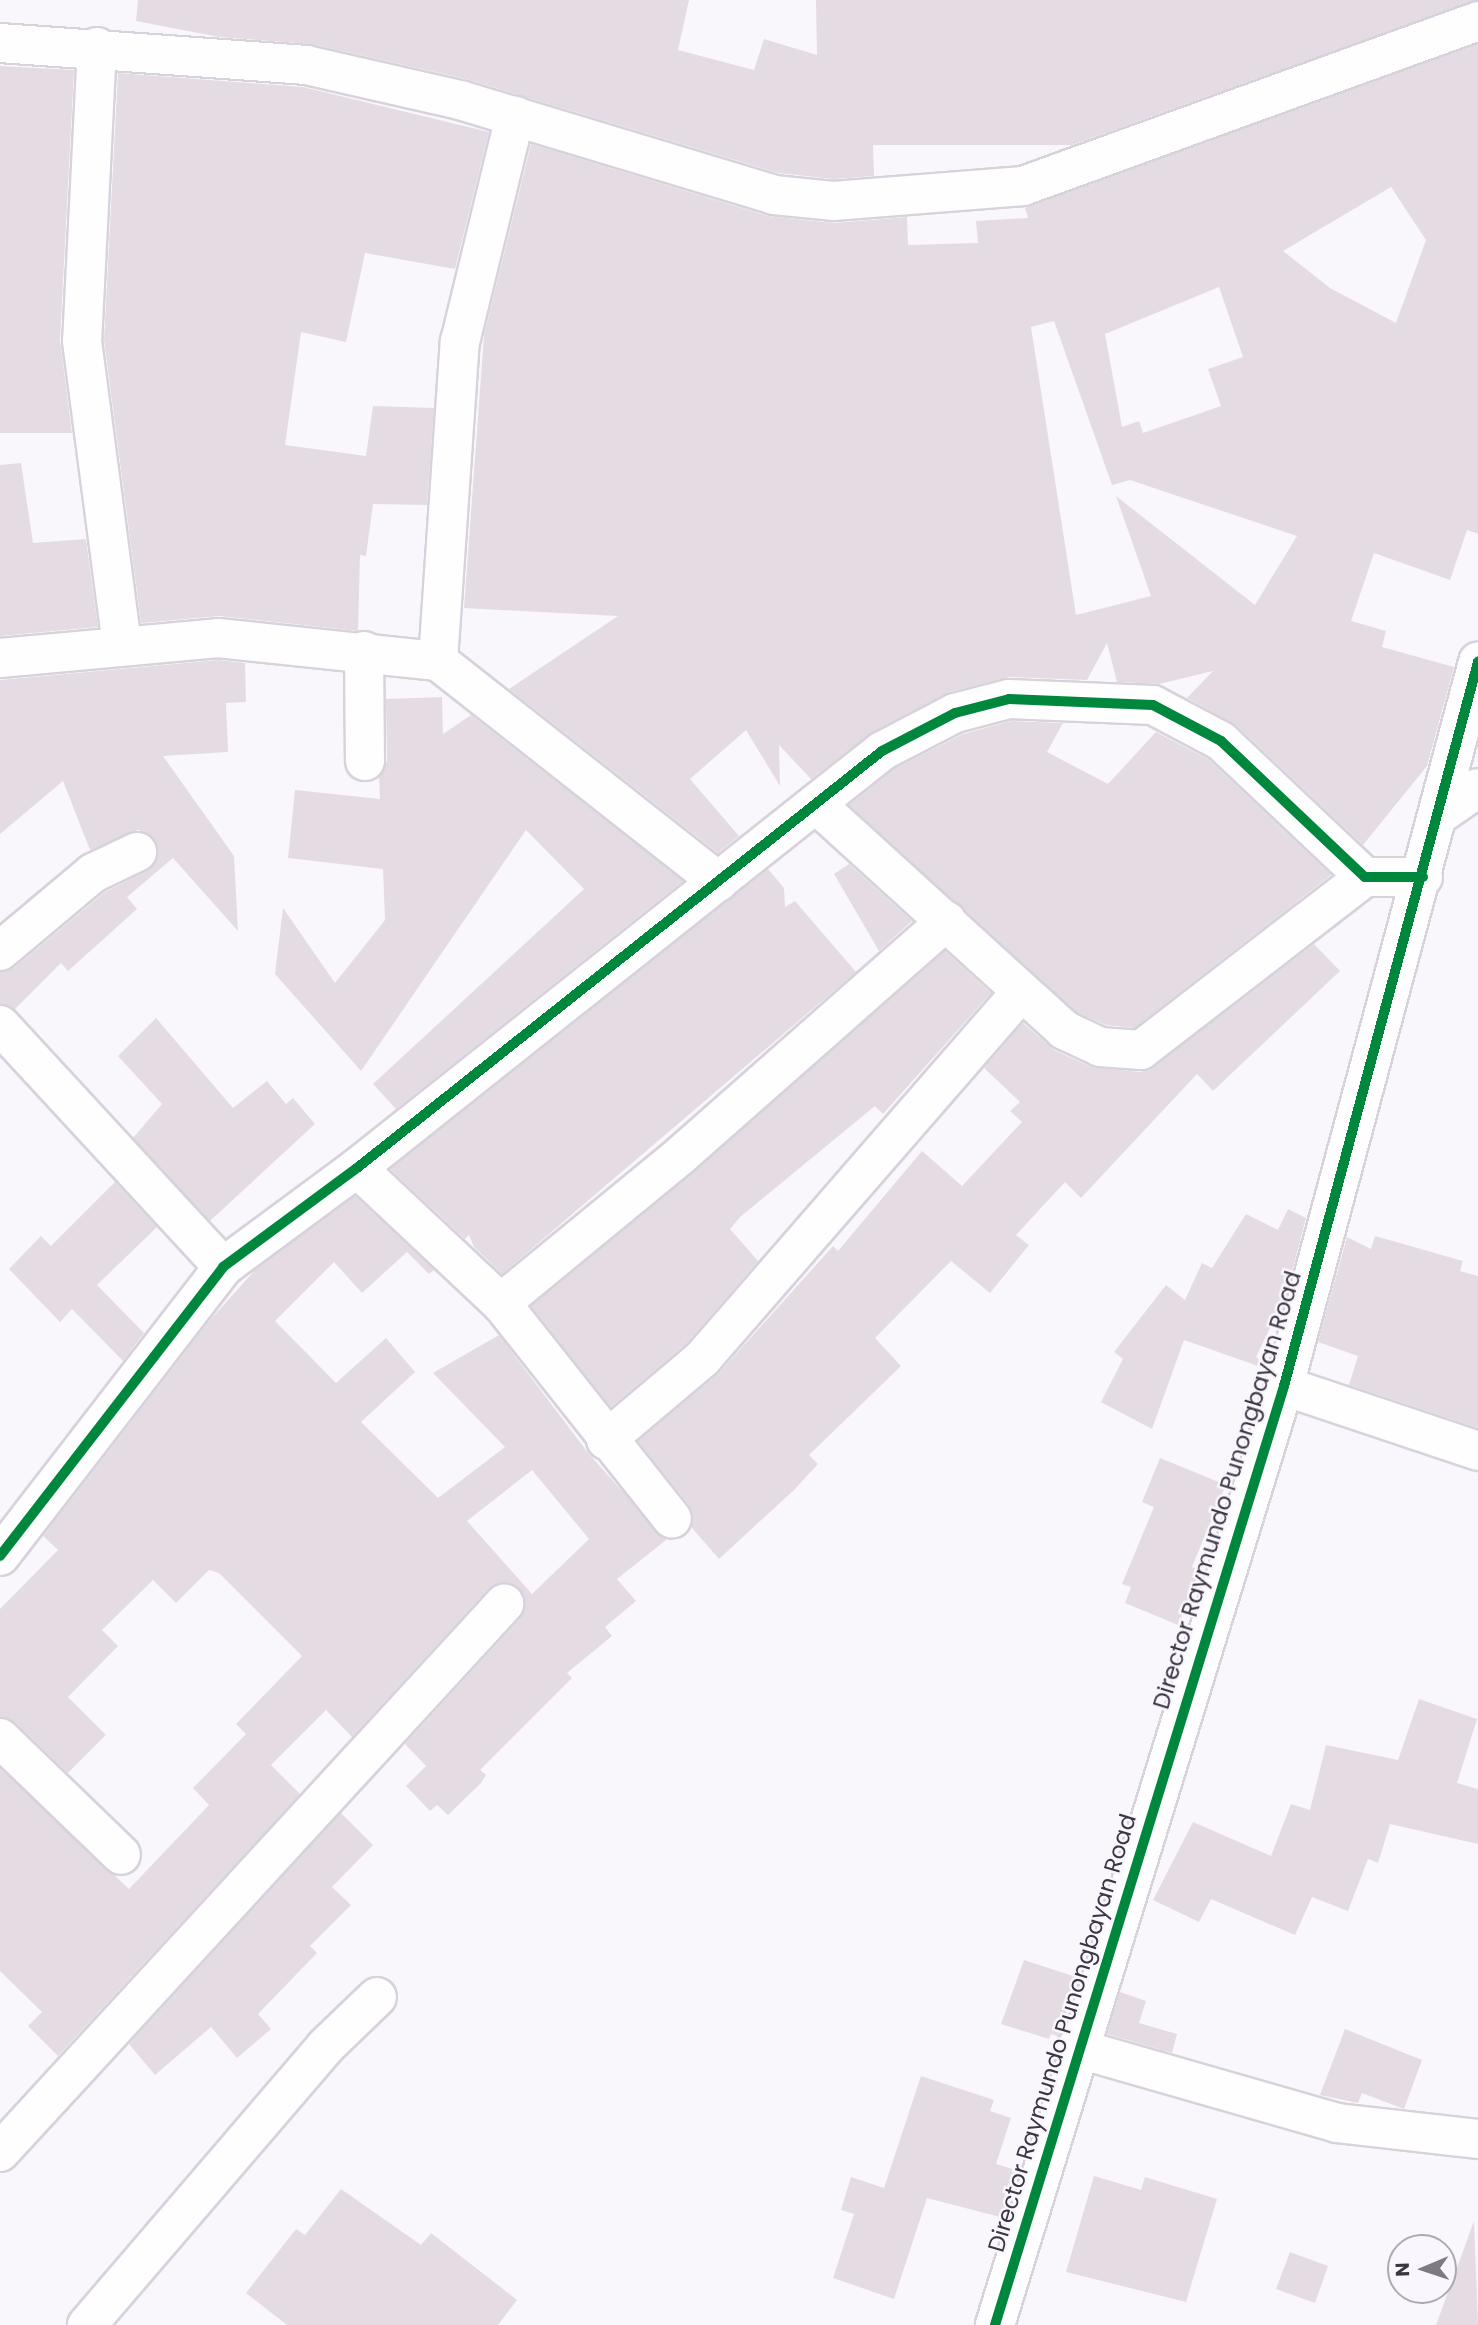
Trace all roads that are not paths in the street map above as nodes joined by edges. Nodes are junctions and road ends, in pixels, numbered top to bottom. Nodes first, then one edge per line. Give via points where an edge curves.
1 (1478, 21) edge
2 (0, 43) edge
3 (97, 47) junction
4 (515, 116) junction
5 (122, 644) junction
6 (364, 651) junction
7 (0, 658) edge
8 (438, 661) junction
9 (1478, 662) edge
10 (365, 761) dead end
11 (1478, 788) edge
12 (816, 804) junction
13 (1439, 815) junction
14 (137, 852) dead end
15 (1365, 877) junction
16 (1423, 877) junction
17 (719, 882) junction
18 (946, 921) junction
19 (0, 951) edge
20 (1021, 992) junction
21 (0, 1026) edge
22 (356, 1168) junction
23 (223, 1267) junction
24 (501, 1303) junction
25 (1284, 1386) junction
26 (606, 1440) junction
27 (1478, 1451) edge
28 (672, 1519) dead end
29 (0, 1556) edge
30 (503, 1604) dead end
31 (0, 1738) edge
32 (121, 1855) dead end
33 (377, 1997) dead end
34 (1076, 2048) junction
35 (1478, 2139) edge
36 (0, 2152) edge
37 (87, 2325) edge
38 (995, 2325) edge

1 - 4 street via 1023,186 833,201 774,195
2 - 3 street
3 - 4 street via 306,65
3 - 5 street via 82,341
4 - 8 street via 460,342
5 - 6 street via 218,638
5 - 7 street
6 - 8 street
6 - 10 street
8 - 17 street
9 - 13 street, Director Raymundo Punongbayan Road
11 - 13 street
12 - 15 street via 882,751 955,713 994,702 1048,698 1153,705 1221,741
12 - 17 street
12 - 18 street
13 - 16 street, Director Raymundo Punongbayan Road
14 - 19 street via 93,873
15 - 16 street
15 - 20 street via 1141,1050 1100,1047 1076,1035
16 - 25 street, Director Raymundo Punongbayan Road
17 - 22 street
18 - 20 street
18 - 24 street via 681,1155
20 - 26 street via 702,1359
21 - 23 street
22 - 23 street
22 - 24 street
23 - 29 street
24 - 26 street
25 - 27 street
25 - 34 street, Director Raymundo Punongbayan Road
26 - 28 street
30 - 36 street
31 - 32 street
33 - 37 street via 325,2047
34 - 35 street via 1337,2123
34 - 38 street, Director Raymundo Punongbayan Road

